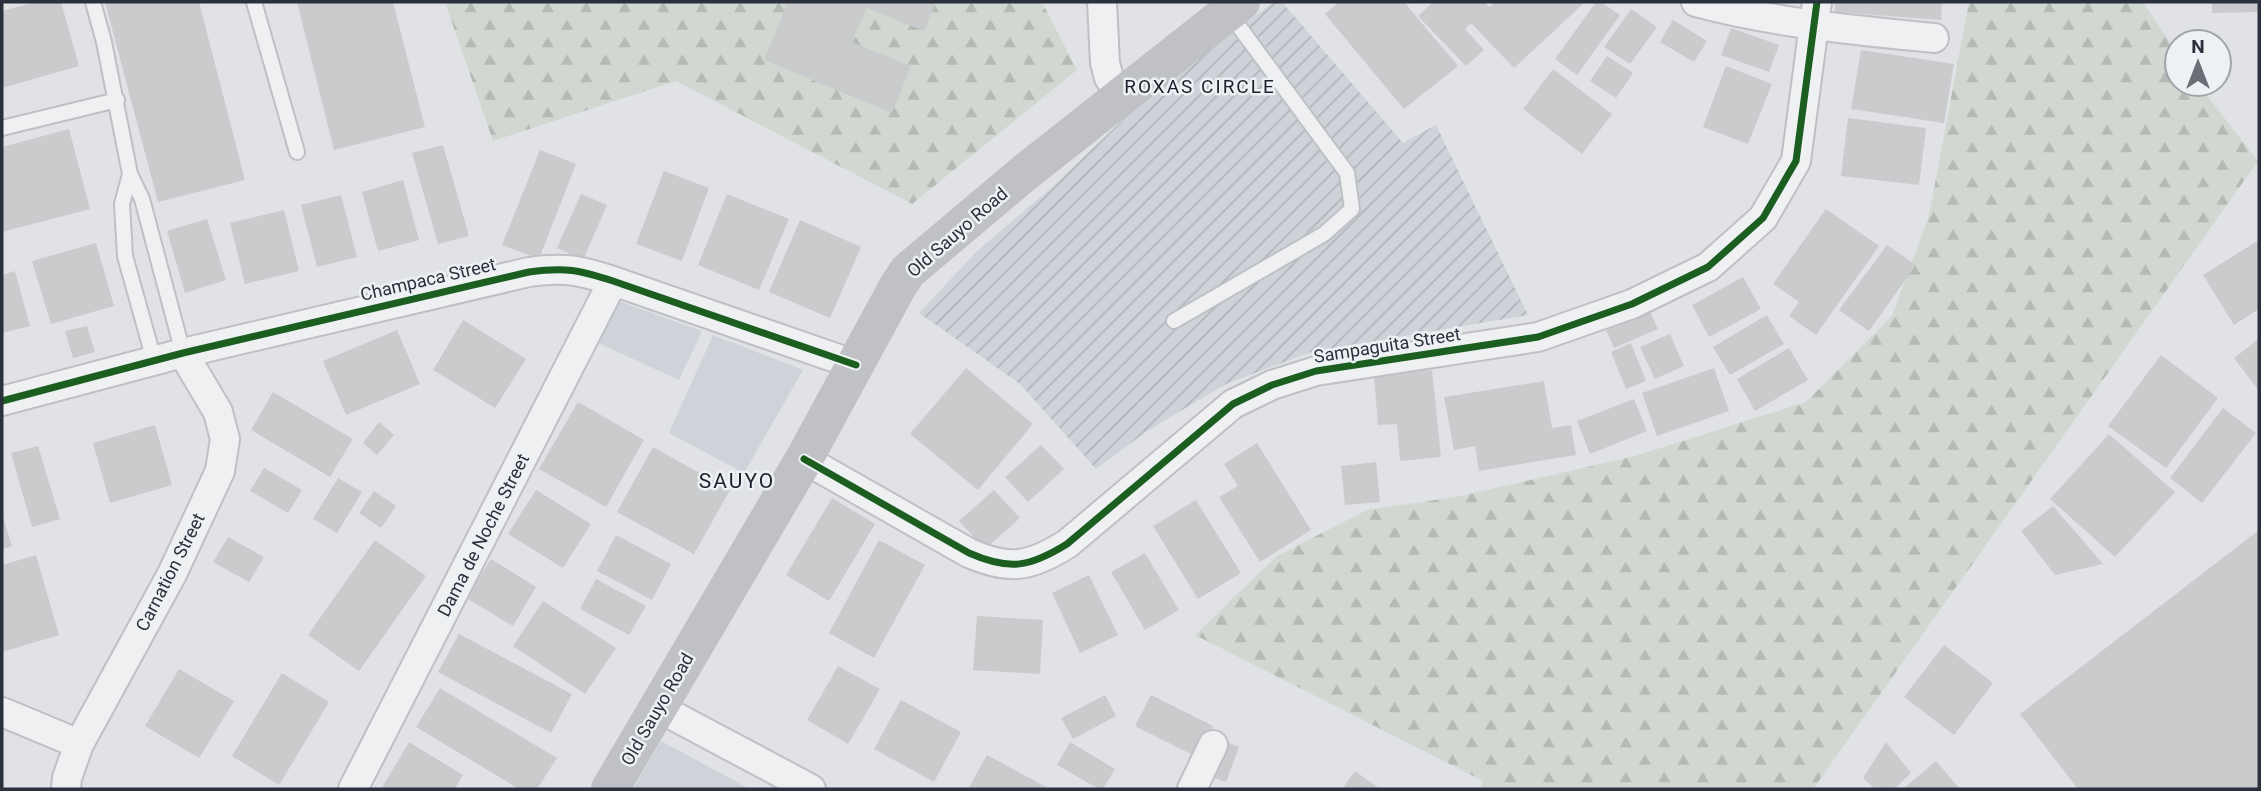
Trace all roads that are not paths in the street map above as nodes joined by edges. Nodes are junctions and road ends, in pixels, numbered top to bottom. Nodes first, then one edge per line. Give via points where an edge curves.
1 (93, 2) edge
2 (254, 2) edge
3 (1102, 2) edge
4 (1696, 2) edge
5 (1235, 7) edge
6 (1815, 14) edge
7 (1934, 38) dead end
8 (1123, 97) junction
9 (117, 100) junction
10 (2, 128) edge
11 (297, 152) dead end
12 (130, 174) junction
13 (613, 281) junction
14 (1174, 321) dead end
15 (183, 353) junction
16 (154, 360) junction
17 (856, 365) junction
18 (2, 401) edge
19 (804, 459) junction
20 (657, 707) junction
21 (2, 712) edge
22 (79, 744) junction
23 (1213, 745) dead end
24 (66, 789) edge
25 (353, 789) edge
26 (610, 789) edge
27 (811, 789) edge
28 (1192, 789) edge

1 - 9 lane
2 - 11 lane
3 - 8 street via 1105,63
4 - 6 street via 1725,10
5 - 8 main road, Old Sauyo Road
5 - 14 lane via 1347,173 1352,209 1324,234
6 - 7 street
6 - 19 street, Sampaguita Street via 1796,161 1763,218 1708,267 1632,303 1538,337 1316,371 1272,385 1233,404 1067,544 1044,558 1018,565 992,563 969,553
8 - 17 main road, Old Sauyo Road via 908,271
9 - 10 lane
9 - 12 lane
12 - 15 lane via 142,200
12 - 16 lane via 122,204 125,256
13 - 15 street, Champaca Street via 579,270 529,272
13 - 17 street, Champaca Street
13 - 25 street, Dama de Noche Street
15 - 16 street, Champaca Street
15 - 22 street, Carnation Street via 218,412 225,439 220,471 172,574
16 - 18 street, Champaca Street
17 - 19 main road, Old Sauyo Road
19 - 20 main road, Old Sauyo Road
20 - 26 main road, Old Sauyo Road
20 - 27 street
21 - 22 street
22 - 24 street, Carnation Street
23 - 28 street

